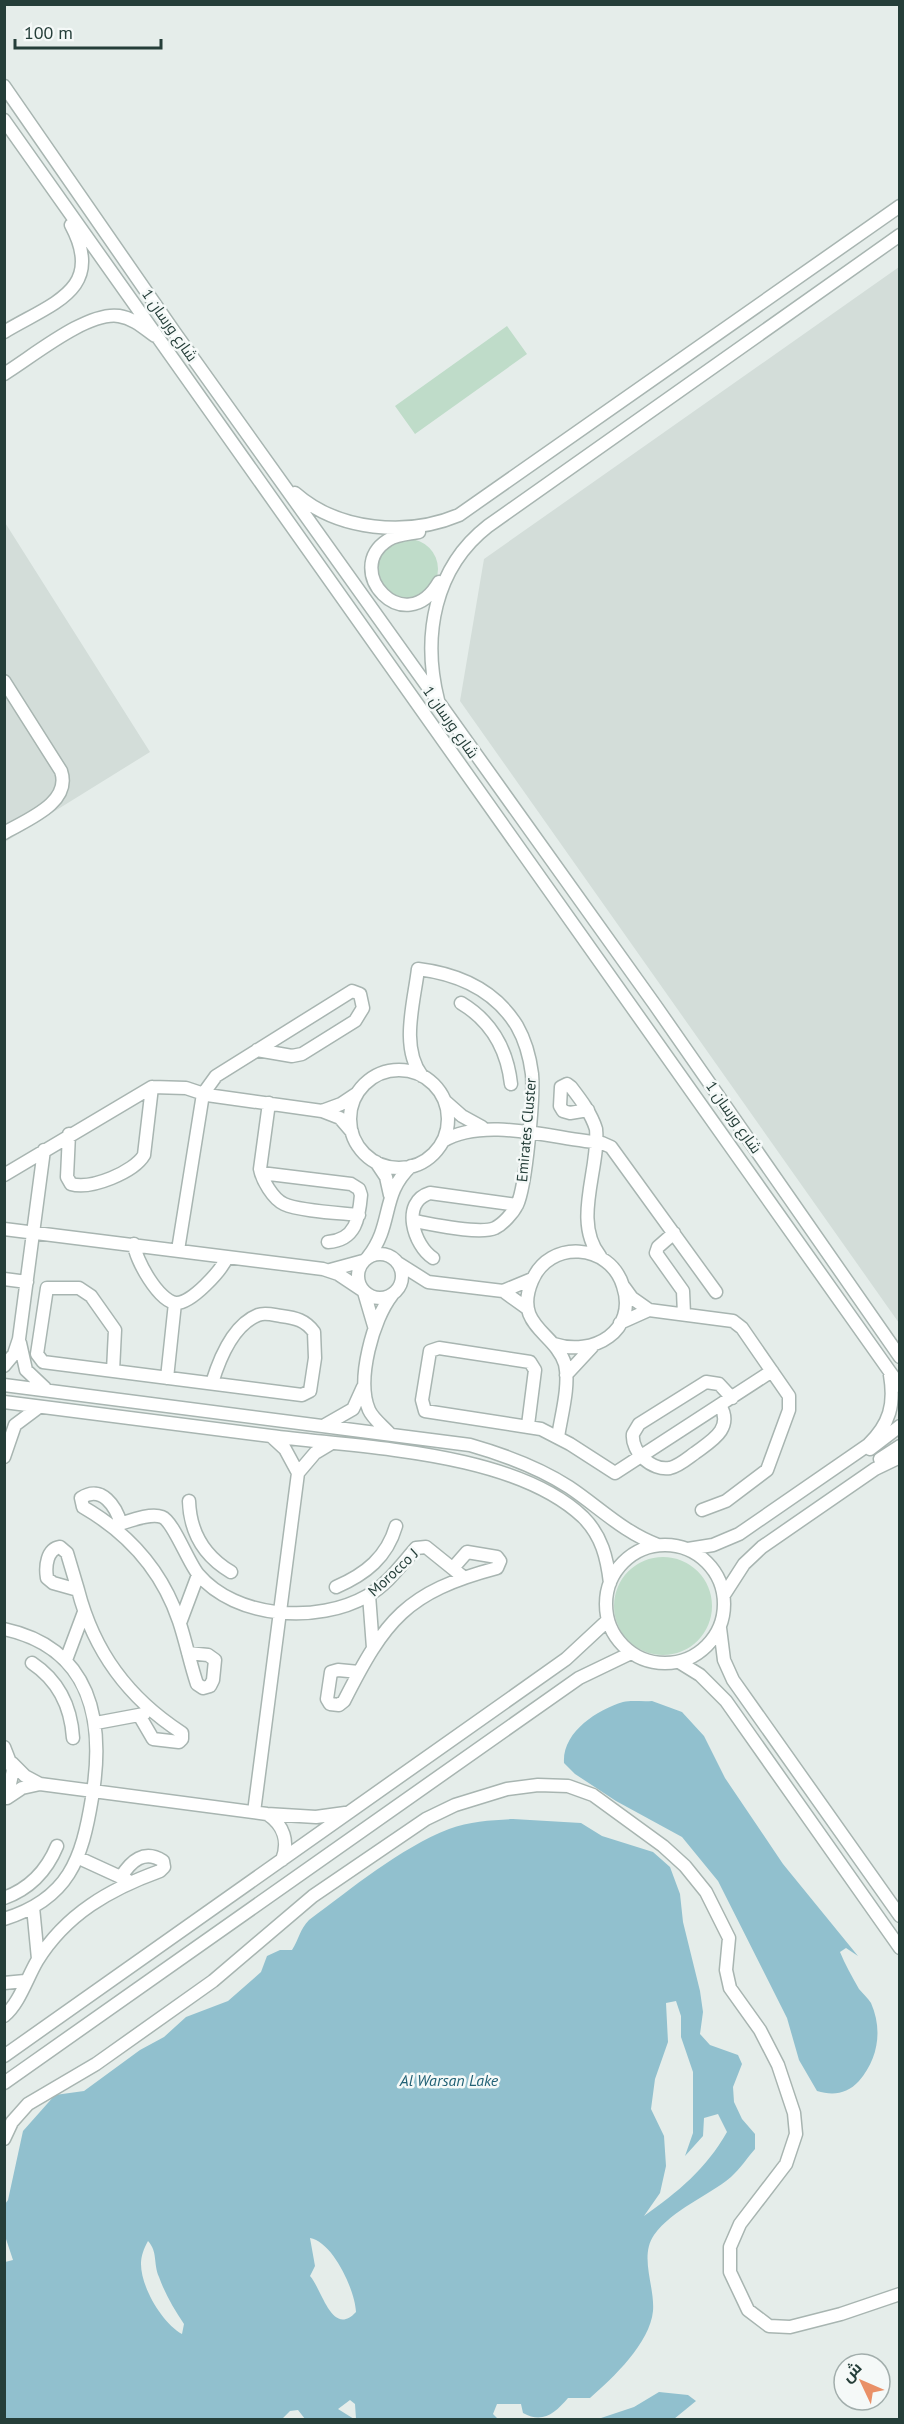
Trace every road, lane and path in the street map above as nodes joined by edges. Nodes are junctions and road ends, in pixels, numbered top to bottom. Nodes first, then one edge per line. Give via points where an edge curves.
1 (4, 86) edge
2 (4, 120) edge
3 (51, 187) junction
4 (900, 206) edge
5 (900, 235) edge
6 (4, 332) edge
7 (166, 345) junction
8 (4, 374) edge
9 (282, 481) junction
10 (440, 524) junction
11 (462, 550) junction
12 (4, 681) edge
13 (440, 707) junction
14 (4, 833) edge
15 (461, 1003) dead end
16 (517, 1027) junction
17 (498, 1039) junction
18 (409, 1045) junction
19 (257, 1050) junction
20 (386, 1072) junction
21 (422, 1076) junction
22 (511, 1084) dead end
23 (152, 1087) junction
24 (358, 1093) junction
25 (203, 1094) junction
26 (444, 1101) junction
27 (269, 1103) junction
28 (588, 1110) dead end
29 (322, 1111) junction
30 (483, 1128) junction
31 (352, 1132) junction
32 (69, 1134) junction
33 (528, 1134) junction
34 (443, 1140) junction
35 (597, 1143) junction
36 (44, 1149) junction
37 (376, 1162) junction
38 (411, 1166) junction
39 (261, 1173) junction
40 (4, 1174) edge
41 (390, 1195) junction
42 (517, 1205) junction
43 (359, 1215) junction
44 (414, 1221) junction
45 (587, 1226) junction
46 (385, 1228) junction
47 (4, 1229) edge
48 (33, 1233) junction
49 (674, 1233) junction
50 (328, 1242) dead end
51 (134, 1244) junction
52 (178, 1250) junction
53 (566, 1252) junction
54 (600, 1256) junction
55 (226, 1257) junction
56 (433, 1258) dead end
57 (366, 1259) junction
58 (395, 1261) junction
59 (330, 1270) junction
60 (4, 1279) edge
61 (532, 1279) junction
62 (27, 1282) junction
63 (428, 1282) junction
64 (624, 1287) junction
65 (363, 1291) junction
66 (503, 1291) junction
67 (716, 1292) dead end
68 (393, 1294) junction
69 (175, 1303) junction
70 (528, 1309) junction
71 (650, 1310) junction
72 (684, 1314) junction
73 (620, 1323) junction
74 (374, 1326) junction
75 (19, 1339) junction
76 (554, 1344) junction
77 (592, 1346) junction
78 (900, 1357) edge
79 (4, 1366) edge
80 (113, 1371) junction
81 (772, 1371) junction
82 (890, 1372) junction
83 (566, 1375) junction
84 (167, 1378) junction
85 (366, 1380) junction
86 (213, 1383) junction
87 (4, 1385) edge
88 (900, 1386) edge
89 (46, 1389) junction
90 (732, 1398) junction
91 (4, 1402) edge
92 (720, 1406) junction
93 (39, 1407) junction
94 (325, 1425) junction
95 (528, 1425) junction
96 (900, 1426) edge
97 (390, 1434) junction
98 (272, 1437) junction
99 (558, 1437) junction
100 (330, 1443) junction
101 (900, 1446) edge
102 (5, 1447) edge
103 (854, 1455) junction
104 (642, 1457) junction
105 (900, 1457) edge
106 (298, 1473) junction
107 (850, 1486) junction
108 (189, 1501) dead end
109 (702, 1510) dead end
110 (396, 1526) dead end
111 (200, 1542) junction
112 (658, 1545) junction
113 (686, 1549) junction
114 (184, 1553) junction
115 (375, 1564) junction
116 (231, 1572) dead end
117 (198, 1575) junction
118 (390, 1578) junction
119 (610, 1583) junction
120 (336, 1587) dead end
121 (78, 1590) dead end
122 (369, 1595) junction
123 (724, 1595) junction
124 (279, 1611) junction
125 (84, 1612) junction
126 (608, 1620) junction
127 (180, 1623) junction
128 (720, 1626) junction
129 (4, 1629) edge
130 (373, 1648) junction
131 (188, 1653) dead end
132 (631, 1653) junction
133 (66, 1660) junction
134 (680, 1662) junction
135 (32, 1663) dead end
136 (359, 1672) dead end
137 (83, 1685) junction
138 (63, 1697) junction
139 (96, 1723) junction
140 (73, 1738) dead end
141 (4, 1747) edge
142 (12, 1763) junction
143 (40, 1785) junction
144 (93, 1791) junction
145 (6, 1800) edge
146 (351, 1811) junction
147 (261, 1813) junction
148 (57, 1846) dead end
149 (79, 1858) junction
150 (282, 1860) junction
151 (38, 1876) junction
152 (57, 1890) junction
153 (4, 1898) edge
154 (33, 1907) junction
155 (900, 1916) edge
156 (4, 1919) edge
157 (900, 1948) edge
158 (38, 1959) junction
159 (26, 1981) junction
160 (4, 1983) edge
161 (4, 2016) edge
162 (4, 2056) edge
163 (4, 2083) edge
164 (4, 2139) edge
165 (900, 2294) edge

1 - 9 street, شارع ورسان 1
2 - 3 street, شارع ورسان 1
3 - 6 street via 83,248 82,273 68,294
3 - 7 street, شارع ورسان 1
4 - 10 street via 474,507
5 - 11 street via 488,525
7 - 8 street via 131,319 103,316 83,324
7 - 82 street, شارع ورسان 1
9 - 10 street via 316,508 350,523 378,527
9 - 13 street, شارع ورسان 1
10 - 11 street via 396,536 380,547 372,565 380,593 397,604 426,599 453,557
11 - 13 street via 442,587 432,624 430,660
12 - 14 street via 61,771 64,782 54,802
13 - 78 street, شارع ورسان 1 via 668,1023
15 - 17 street via 483,1019
16 - 17 street
16 - 18 street, Emirates Cluster via 500,1005 478,987 453,976 418,969
16 - 33 street, Emirates Cluster via 531,1071
17 - 22 street
18 - 20 street
18 - 21 street
19 - 19 street via 302,1054 355,1021 363,1008 360,994 352,991
19 - 25 street via 212,1080
20 - 21 street
20 - 24 street
21 - 26 street via 432,1082
23 - 25 street via 186,1088
23 - 32 street
23 - 32 street via 144,1155 124,1171 96,1184 72,1184 68,1177
24 - 29 street
24 - 31 street via 351,1112
25 - 27 street
25 - 52 street
26 - 30 street
26 - 34 street via 448,1121
27 - 29 street
27 - 39 street
28 - 35 street
29 - 31 street via 340,1118
30 - 33 street
30 - 34 street
31 - 37 street via 361,1149
32 - 36 street
33 - 35 street
33 - 42 street, Emirates Cluster
34 - 38 street via 429,1157
35 - 45 street
35 - 49 street via 619,1154
36 - 40 street
36 - 48 street
37 - 38 street via 393,1167
37 - 41 street via 386,1177
38 - 41 street
39 - 43 street via 286,1205
39 - 43 street via 354,1185 361,1195
41 - 46 street
42 - 44 street via 501,1224 489,1230
42 - 44 street via 430,1193 418,1201
43 - 50 street via 349,1235
44 - 56 street via 416,1239
45 - 53 street via 577,1244
45 - 54 street
46 - 57 street
46 - 58 street
47 - 48 street
48 - 51 street
48 - 62 street
49 - 67 street
49 - 72 street via 656,1253 683,1291
51 - 52 street
51 - 69 street via 143,1270 167,1300
52 - 55 street
53 - 54 street
53 - 61 street via 549,1260
54 - 64 street via 615,1269
55 - 59 street
55 - 69 street via 214,1278
57 - 58 street via 381,1254
57 - 59 street
57 - 65 street via 358,1272
58 - 63 street
58 - 68 street via 402,1279
59 - 65 street
60 - 62 street
61 - 66 street
61 - 70 street
62 - 75 street
63 - 66 street
63 - 68 street
64 - 71 street
64 - 73 street via 626,1305
65 - 68 street via 374,1298
65 - 74 street
66 - 70 street
68 - 74 street
69 - 84 street
70 - 76 street via 537,1329
71 - 72 street
71 - 73 street
72 - 81 street via 734,1321
73 - 77 street via 613,1333
74 - 85 street
75 - 79 street
75 - 89 street via 26,1370
76 - 77 street via 580,1349
76 - 83 street via 564,1361
77 - 83 street
80 - 80 street via 43,1362 38,1358 47,1288 79,1288 91,1296 115,1330
80 - 84 street
81 - 90 street
81 - 109 street via 789,1396 790,1405 770,1465 733,1496
82 - 88 street, شارع ورسان 1
82 - 103 street via 893,1401 888,1418 874,1439
83 - 99 street
84 - 86 street
85 - 94 street via 353,1409
85 - 97 street via 369,1409
86 - 86 street via 226,1346 255,1317 262,1314 298,1319 314,1332 313,1379 305,1394
87 - 89 street
89 - 94 street
90 - 92 street
90 - 104 street via 719,1384 706,1382 639,1424 632,1438
91 - 93 street
92 - 104 street
92 - 104 street via 725,1422 719,1434 675,1466 658,1466
93 - 98 street
93 - 102 street via 15,1425
94 - 97 street
95 - 95 street via 425,1411 422,1400 430,1351 439,1348 530,1362 535,1370
95 - 99 street
96 - 103 street via 877,1446
97 - 112 street via 459,1443 511,1458 559,1481 628,1532
98 - 100 street
98 - 106 street via 285,1449
99 - 104 street via 612,1473 621,1472
100 - 106 street
100 - 119 street via 465,1462 534,1486 590,1524 605,1553
101 - 107 street
103 - 113 street via 739,1534 713,1545
105 - 107 street
106 - 124 street
107 - 123 street via 753,1555
108 - 111 street via 190,1518
110 - 115 street via 387,1549
111 - 114 street
111 - 116 street via 210,1556
112 - 113 street
112 - 119 street via 632,1555
113 - 123 street via 706,1560
114 - 117 street, Morocco J
114 - 127 street, Morocco J via 163,1517 155,1515 117,1525 153,1570
115 - 118 street
115 - 120 street
117 - 124 street, Morocco J via 235,1601
117 - 127 street
118 - 122 street, Morocco J
118 - 130 street, Morocco J via 421,1546 457,1572 412,1604
119 - 126 street via 606,1598
121 - 125 street
122 - 124 street, Morocco J via 321,1612
122 - 130 street
123 - 128 street
124 - 147 street
125 - 133 street
125 - 139 street via 108,1663 145,1714
126 - 132 street via 614,1635
126 - 146 street via 566,1659
127 - 131 street
128 - 134 street via 701,1651
128 - 155 street via 721,1649 733,1680
129 - 133 street via 37,1641
130 - 136 street
132 - 134 street via 654,1663
132 - 163 street via 579,1678
133 - 137 street
134 - 157 street via 700,1675 726,1701
135 - 138 street via 51,1679
137 - 138 street
137 - 139 street
138 - 140 street
139 - 144 street via 98,1750
141 - 142 street
142 - 143 street
142 - 145 street via 12,1785
143 - 144 street
143 - 145 street via 22,1788
144 - 147 street
144 - 149 street
146 - 147 street via 316,1817
146 - 150 street
147 - 150 street via 278,1822 284,1834
148 - 151 street
149 - 152 street
149 - 158 street via 126,1879 77,1914
150 - 162 street
151 - 152 street
151 - 153 street
152 - 154 street
154 - 156 street
154 - 158 street
158 - 159 street
159 - 160 street
159 - 161 street
164 - 165 street via 12,2122 28,2104 96,2064 213,1981 313,1896 426,1819 455,1805 507,1789 568,1786 593,1795 657,1842 701,1885 728,1931 730,1951 726,1970 730,1988 760,2030 778,2065 794,2114 795,2134 786,2164 740,2224 730,2247 730,2272 748,2310 770,2326 790,2327

